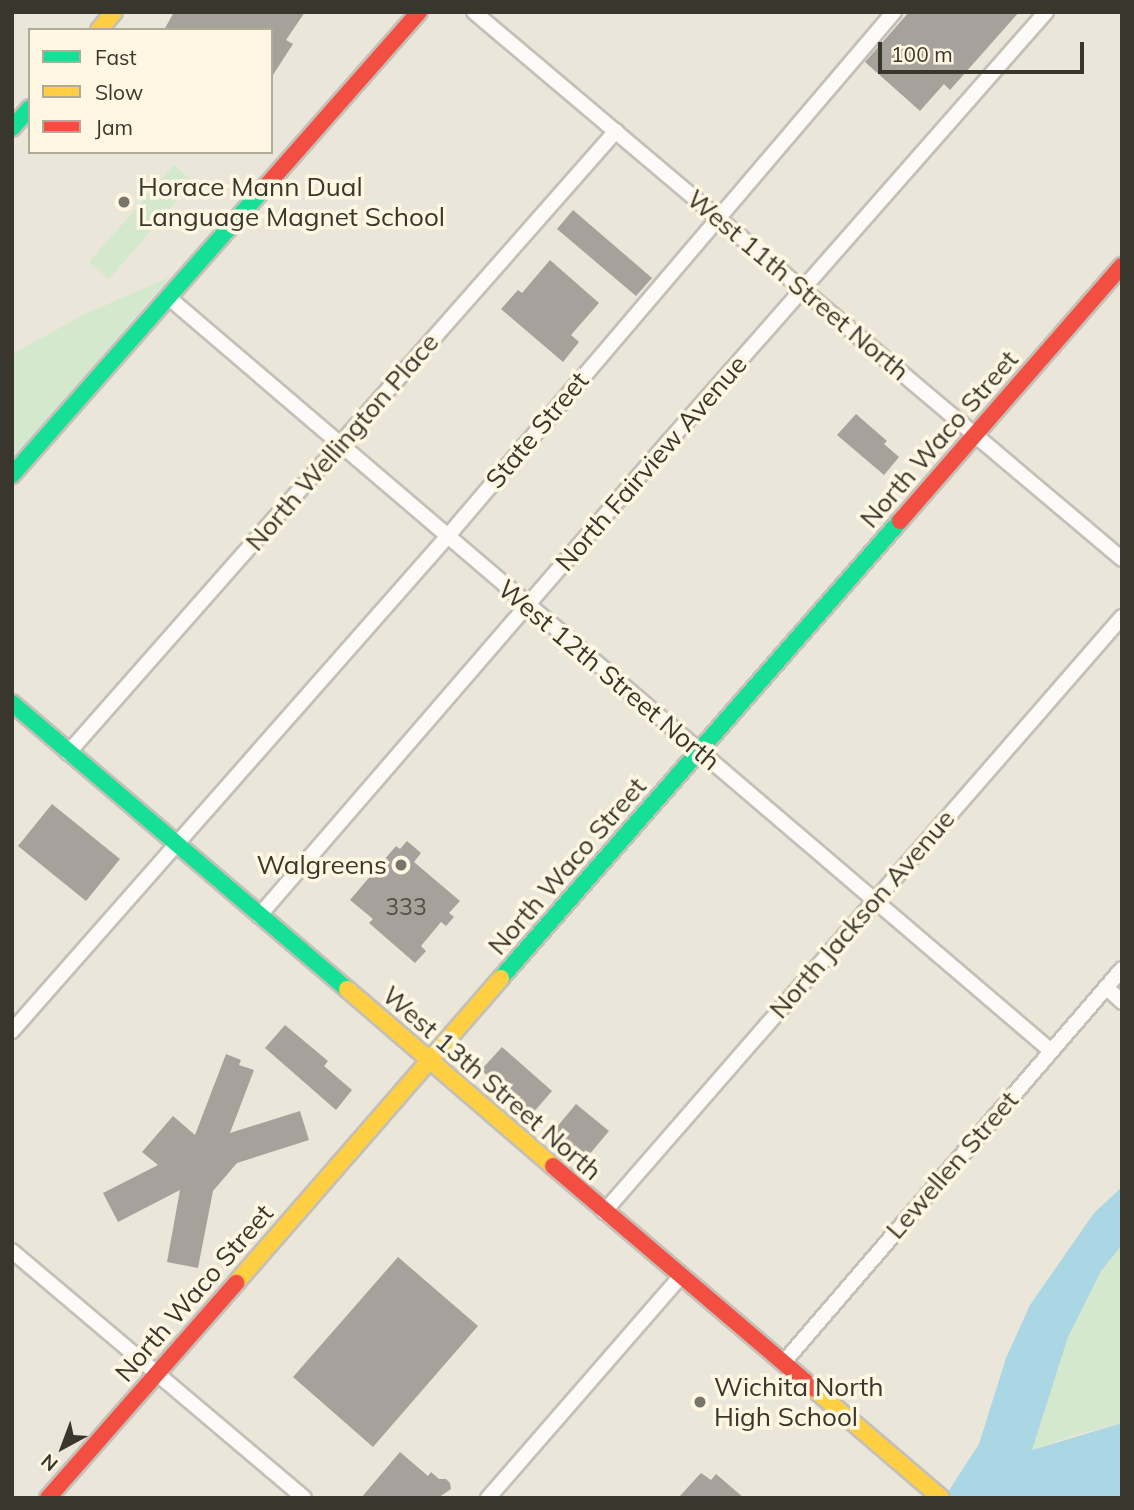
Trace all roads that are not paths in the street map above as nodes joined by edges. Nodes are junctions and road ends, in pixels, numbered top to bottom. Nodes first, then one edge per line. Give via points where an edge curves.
1 (114, 12) edge
2 (419, 12) edge
3 (474, 12) edge
4 (894, 12) edge
5 (1046, 12) edge
6 (101, 28) edge
7 (28, 110) edge
8 (12, 128) edge
9 (616, 131) junction
10 (718, 217) junction
11 (1122, 266) edge
12 (803, 289) junction
13 (168, 297) junction
14 (976, 435) junction
15 (340, 445) junction
16 (12, 475) edge
17 (446, 537) junction
18 (1122, 559) edge
19 (527, 606) junction
20 (1122, 617) edge
21 (12, 703) edge
22 (699, 752) junction
23 (68, 753) junction
24 (175, 844) junction
25 (874, 900) junction
26 (259, 916) junction
27 (1122, 969) edge
28 (1106, 987) junction
29 (1122, 1002) edge
30 (12, 1031) edge
31 (1051, 1051) junction
32 (429, 1062) junction
33 (604, 1212) junction
34 (12, 1251) edge
35 (680, 1277) junction
36 (784, 1362) junction
37 (157, 1373) junction
38 (938, 1495) edge
39 (48, 1498) edge
40 (304, 1498) edge
41 (488, 1498) edge

1 - 6 street
2 - 13 street
3 - 9 street, West 11th Street North
4 - 10 street, State Street
5 - 12 street, North Fairview Avenue
7 - 8 street
9 - 10 street, West 11th Street North
9 - 15 street, North Wellington Place
10 - 12 street, West 11th Street North
10 - 17 street, State Street
11 - 14 street, North Waco Street
12 - 14 street, West 11th Street North
12 - 19 street, North Fairview Avenue
13 - 15 street, West 12th Street North
13 - 16 street
14 - 18 street, West 11th Street North
14 - 22 street, North Waco Street
15 - 17 street, West 12th Street North
15 - 23 street, North Wellington Place
17 - 19 street, West 12th Street North
17 - 24 street, State Street
19 - 22 street, West 12th Street North
19 - 26 street, North Fairview Avenue
20 - 25 street, North Jackson Avenue
21 - 23 street, West 13th Street North
22 - 25 street, West 12th Street North
22 - 32 street, North Waco Street
23 - 24 street, West 13th Street North
24 - 26 street, West 13th Street North
24 - 30 street
25 - 31 street, West 12th Street North
25 - 33 street, North Jackson Avenue
26 - 32 street, West 13th Street North
27 - 28 street, Lewellen Street
28 - 29 street
28 - 31 street, Lewellen Street
31 - 36 street, Lewellen Street
32 - 33 street, West 13th Street North
32 - 37 street, North Waco Street
33 - 35 street, West 13th Street North
34 - 37 street
35 - 36 street, West 13th Street North
35 - 41 street
36 - 38 street, West 13th Street North
37 - 39 street, North Waco Street
37 - 40 street

